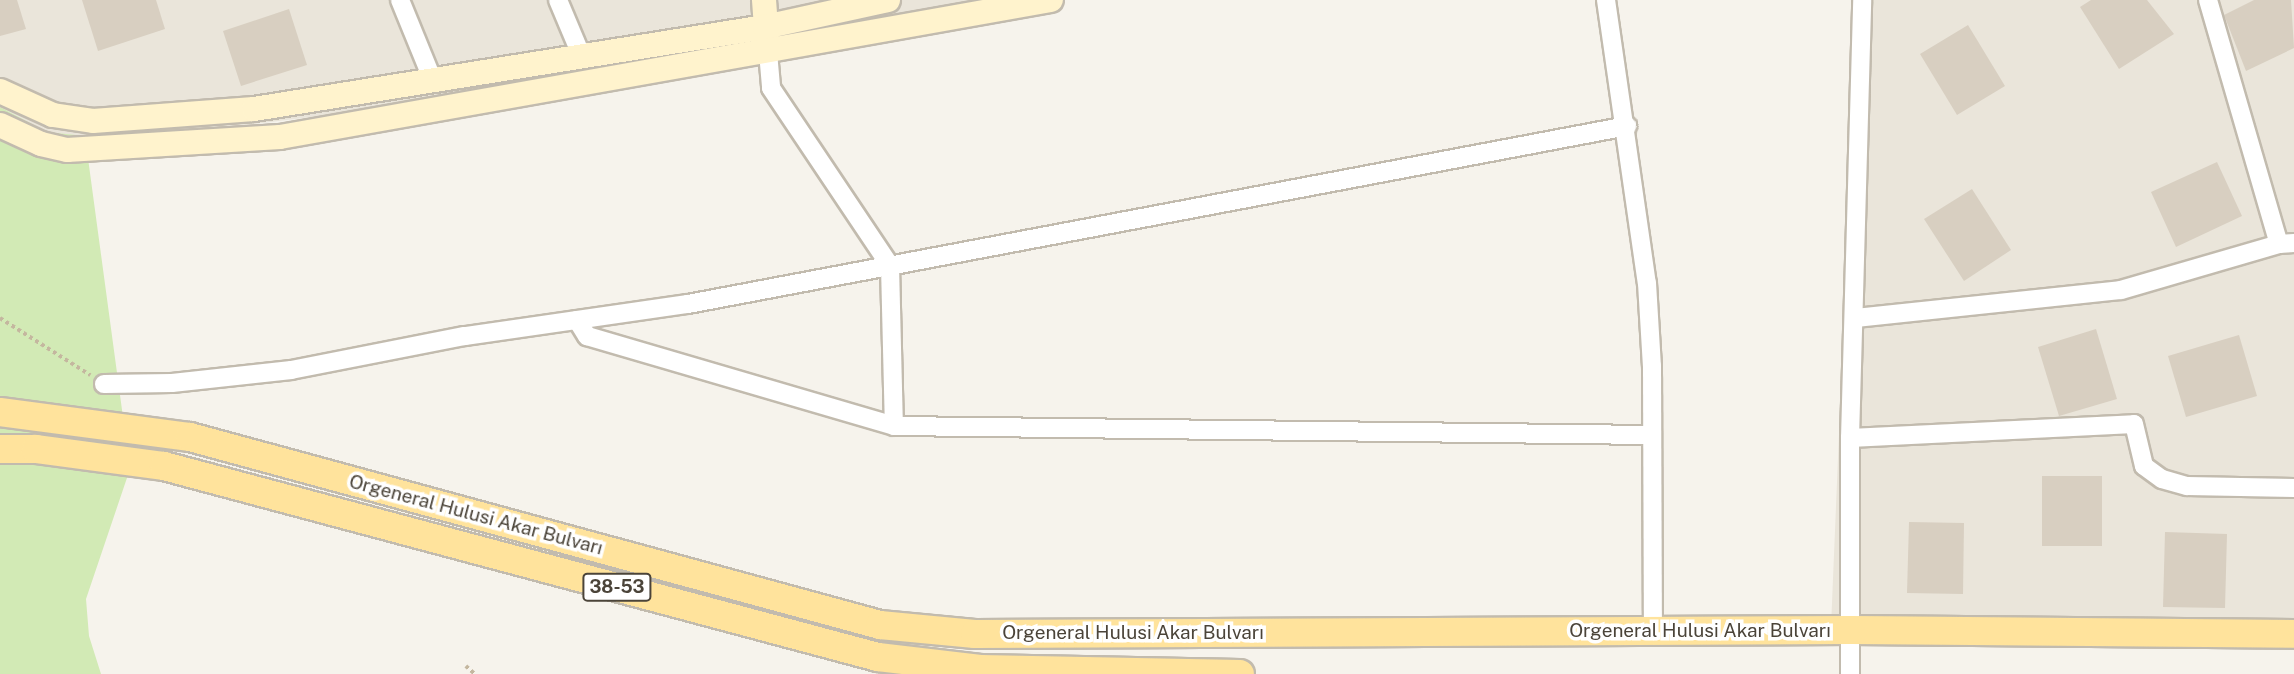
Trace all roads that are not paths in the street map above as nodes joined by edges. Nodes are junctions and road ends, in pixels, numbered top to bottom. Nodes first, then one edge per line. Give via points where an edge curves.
1 (400, 0) edge
2 (558, 0) edge
3 (764, 0) edge
4 (888, 0) edge
5 (1051, 0) edge
6 (1606, 0) edge
7 (1862, 0) edge
8 (2208, 0) edge
9 (766, 39) junction
10 (582, 57) junction
11 (433, 81) junction
12 (0, 91) edge
13 (0, 125) edge
14 (1627, 126) junction
15 (2287, 244) edge
16 (890, 266) junction
17 (1855, 318) junction
18 (577, 320) junction
19 (104, 384) road end
20 (0, 412) edge
21 (894, 426) junction
22 (1653, 435) junction
23 (1850, 438) junction
24 (0, 449) edge
25 (2294, 488) edge
26 (1850, 630) junction
27 (1653, 631) junction
28 (2294, 634) edge
29 (1240, 674) edge
30 (1850, 674) edge

1 - 11 street
2 - 10 street
3 - 9 street
4 - 9 street
5 - 9 street
6 - 14 street
7 - 17 street
8 - 15 street
9 - 10 street
9 - 13 street via 280,137 75,150 41,144
9 - 16 street via 771,88
10 - 11 street
11 - 12 street via 254,109 93,121 53,115
14 - 16 street
14 - 22 street via 1647,283
15 - 17 street via 2121,290
16 - 18 street
16 - 21 street
17 - 23 street
18 - 19 street via 290,370 172,383
18 - 21 street via 587,336
20 - 27 main road, Orgeneral Hulusi Akar Bulvarı via 190,437 880,625 975,634
21 - 22 street
22 - 27 street
23 - 25 street via 2134,424 2144,466 2162,479 2187,486
23 - 26 street
24 - 29 main road, Orgeneral Hulusi Akar Bulvarı / 38-53 via 36,449 164,466 878,657 980,669
26 - 27 main road, Orgeneral Hulusi Akar Bulvarı
26 - 28 main road, Orgeneral Hulusi Akar Bulvarı
26 - 30 street

